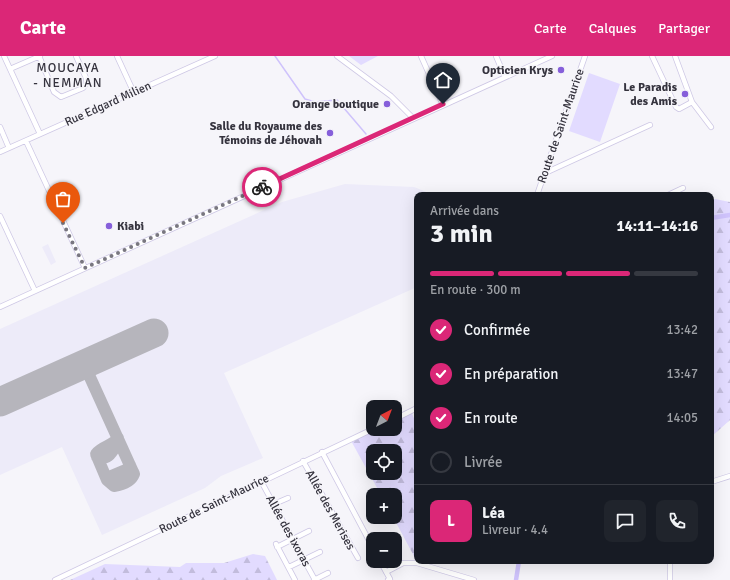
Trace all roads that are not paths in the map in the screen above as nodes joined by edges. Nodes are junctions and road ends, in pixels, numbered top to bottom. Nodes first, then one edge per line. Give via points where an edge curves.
1 (4, 56) edge
2 (40, 56) edge
3 (76, 56) edge
4 (117, 56) edge
5 (215, 56) edge
6 (337, 56) edge
7 (421, 56) edge
8 (496, 56) edge
9 (552, 56) edge
10 (585, 56) edge
11 (652, 56) edge
12 (675, 56) edge
13 (10, 69) junction
14 (505, 77) junction
15 (134, 93) junction
16 (692, 102) junction
17 (443, 104) junction
18 (413, 118) junction
19 (650, 125) dead end
20 (0, 127) edge
21 (711, 127) dead end
22 (40, 134) junction
23 (26, 141) junction
24 (9, 148) junction
25 (0, 152) edge
26 (545, 173) junction
27 (683, 188) dead end
28 (537, 192) edge
29 (674, 192) edge
30 (0, 216) edge
31 (85, 268) junction
32 (36, 291) junction
33 (0, 307) edge
34 (414, 410) edge
35 (402, 416) edge
36 (366, 432) edge
37 (322, 452) junction
38 (303, 461) junction
39 (730, 476) edge
40 (261, 481) junction
41 (714, 481) edge
42 (288, 498) dead end
43 (274, 504) junction
44 (309, 531) dead end
45 (366, 535) edge
46 (294, 539) junction
47 (320, 552) dead end
48 (358, 558) dead end
49 (304, 559) junction
50 (414, 563) edge
51 (420, 564) edge
52 (670, 564) edge
53 (289, 567) junction
54 (384, 568) edge
55 (386, 572) junction
56 (328, 573) dead end
57 (55, 580) edge
58 (296, 580) edge
59 (315, 580) edge
60 (389, 580) edge
61 (474, 580) edge
62 (670, 580) edge

1 - 13 street
2 - 3 street via 54,92 61,97 83,88 86,84 86,78
2 - 13 street
4 - 15 street
5 - 15 street, Rue Edgard Milien
6 - 18 street via 390,96
7 - 17 street
8 - 14 street
9 - 14 street
10 - 26 street, Route de Saint-Maurice
11 - 16 street via 676,107 679,109
12 - 16 street
13 - 22 street
14 - 17 street
15 - 22 street, Rue Edgard Milien
16 - 21 street
17 - 18 street
18 - 31 street
19 - 26 street
20 - 24 street
22 - 23 street, Rue Edgard Milien
23 - 24 street, Rue Edgard Milien
23 - 31 street
24 - 25 street, Rue Edgard Milien
26 - 28 street, Route de Saint-Maurice
27 - 29 street
30 - 32 street
31 - 32 street
32 - 33 street
34 - 35 street
36 - 37 street, Route de Saint-Maurice
37 - 38 street, Route de Saint-Maurice
37 - 45 street
38 - 40 street, Route de Saint-Maurice
38 - 48 street, Allée des Merises
39 - 41 street
40 - 43 street, Allée des ixoras
40 - 57 street, Route de Saint-Maurice
42 - 43 street
43 - 46 street, Allée des ixoras
44 - 46 street
46 - 49 street, Allée des ixoras
46 - 53 street via 276,546
47 - 49 street
49 - 53 street
49 - 59 street, Allée des ixoras
50 - 55 street via 403,564
51 - 61 street
52 - 62 street
53 - 58 street
54 - 55 street
55 - 60 street
56 - 59 street

